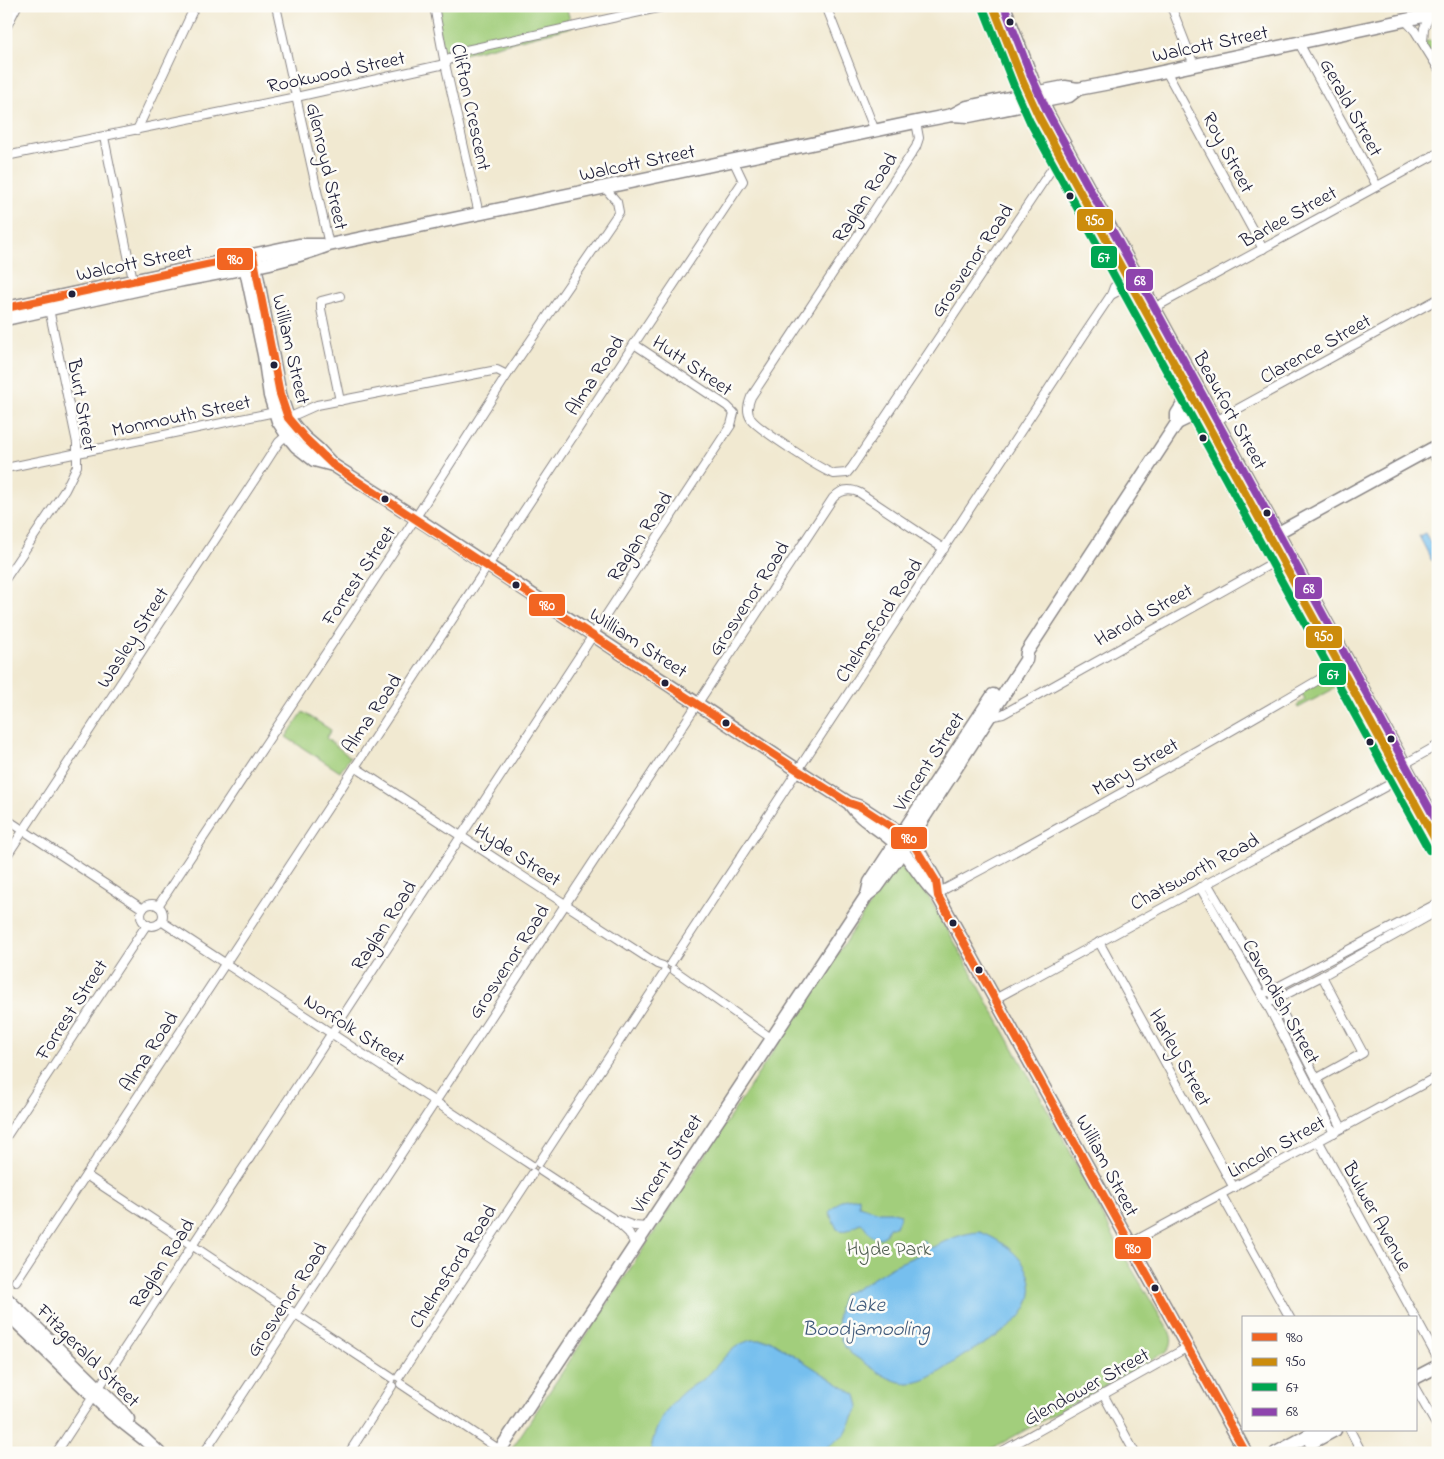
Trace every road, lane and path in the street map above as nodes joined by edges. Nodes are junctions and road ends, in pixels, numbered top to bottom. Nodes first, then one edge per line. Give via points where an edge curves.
1 (17, 6) edge
2 (195, 6) edge
3 (276, 6) edge
4 (434, 6) edge
5 (667, 6) edge
6 (826, 6) edge
7 (993, 6) edge
8 (1004, 6) edge
9 (1171, 6) edge
10 (649, 8) edge
11 (1434, 14) edge
12 (1405, 20) junction
13 (6, 28) edge
14 (1423, 42) junction
15 (1298, 44) junction
16 (445, 64) junction
17 (1194, 65) junction
18 (1438, 68) edge
19 (1166, 71) junction
20 (296, 97) junction
21 (1035, 98) junction
22 (916, 122) junction
23 (137, 130) junction
24 (875, 131) junction
25 (104, 137) junction
26 (1438, 153) edge
27 (6, 156) edge
28 (734, 162) junction
29 (1064, 162) junction
30 (1377, 186) junction
31 (605, 188) junction
32 (479, 214) junction
33 (329, 245) junction
34 (1263, 249) junction
35 (249, 262) junction
36 (1133, 279) junction
37 (134, 286) junction
38 (340, 296) dead end
39 (1438, 299) edge
40 (6, 308) edge
41 (1154, 308) junction
42 (50, 309) junction
43 (6, 319) edge
44 (634, 344) junction
45 (507, 375) junction
46 (1190, 393) junction
47 (340, 401) junction
48 (1204, 410) junction
49 (275, 412) junction
50 (734, 413) joint
51 (748, 413) joint
52 (288, 418) junction
53 (1177, 423) junction
54 (1212, 423) junction
55 (286, 436) junction
56 (1434, 447) edge
57 (77, 454) junction
58 (1438, 463) edge
59 (333, 465) junction
60 (6, 468) edge
61 (840, 475) joint
62 (416, 518) junction
63 (1273, 535) junction
64 (944, 549) junction
65 (1285, 556) junction
66 (488, 565) junction
67 (6, 578) edge
68 (594, 635) junction
69 (1027, 652) junction
70 (1344, 664) junction
71 (1012, 698) junction
72 (698, 703) junction
73 (989, 717) junction
74 (1438, 745) edge
75 (355, 768) junction
76 (798, 771) junction
77 (1402, 771) junction
78 (6, 819) edge
79 (1438, 826) edge
80 (24, 831) junction
81 (460, 836) junction
82 (902, 842) junction
83 (1438, 845) edge
84 (6, 857) edge
85 (1203, 885) junction
86 (938, 896) junction
87 (1438, 903) edge
88 (565, 904) junction
89 (158, 906) junction
90 (143, 909) junction
91 (1438, 911) edge
92 (161, 921) junction
93 (147, 924) junction
94 (1099, 942) junction
95 (225, 963) junction
96 (672, 967) junction
97 (664, 969) junction
98 (1322, 976) junction
99 (1270, 991) junction
100 (1262, 996) junction
101 (995, 999) junction
102 (1276, 1000) junction
103 (1267, 1004) junction
104 (331, 1033) junction
105 (772, 1038) junction
106 (1438, 1076) edge
107 (1316, 1079) junction
108 (435, 1101) junction
109 (1342, 1128) junction
110 (1334, 1133) junction
111 (6, 1138) edge
112 (1319, 1142) junction
113 (536, 1168) junction
114 (86, 1175) junction
115 (1234, 1188) junction
116 (1222, 1194) junction
117 (614, 1219) junction
118 (647, 1226) junction
119 (1130, 1244) junction
120 (635, 1245) junction
121 (192, 1246) junction
122 (16, 1281) dead end
123 (6, 1299) edge
124 (6, 1312) edge
125 (296, 1314) junction
126 (1289, 1316) edge
127 (1414, 1316) edge
128 (1416, 1319) edge
129 (1188, 1348) junction
130 (1438, 1359) edge
131 (1438, 1366) edge
132 (1438, 1374) edge
133 (1416, 1377) edge
134 (396, 1381) junction
135 (1416, 1386) edge
136 (1416, 1389) edge
137 (96, 1392) junction
138 (1103, 1394) junction
139 (1438, 1428) edge
140 (1314, 1432) edge
141 (1331, 1432) edge
142 (1351, 1432) edge
143 (499, 1451) edge
144 (56, 1453) edge
145 (159, 1453) edge
146 (204, 1453) edge
147 (348, 1453) edge
148 (999, 1453) edge
149 (1135, 1453) edge
150 (1246, 1453) edge
151 (1276, 1453) edge
152 (1294, 1453) edge
153 (1362, 1453) edge

1 - 13 street
2 - 23 street
3 - 20 street, Glenroyd Street
4 - 16 street, Clifton Crescent
5 - 10 street, Rookwood Street
6 - 24 street
7 - 21 main road, Beaufort Street
8 - 21 main road, Beaufort Street
9 - 17 street
10 - 16 street, Rookwood Street via 457,52
11 - 12 main road, Walcott Street
11 - 14 street via 1424,28
12 - 14 street
12 - 15 main road, Walcott Street
14 - 18 street
15 - 17 main road, Walcott Street
15 - 30 street, Gerald Street
16 - 20 street, Rookwood Street
16 - 32 street, Clifton Crescent
17 - 19 main road, Walcott Street
19 - 21 main road, Walcott Street via 1078,89 1069,96
19 - 34 street, Roy Street
20 - 23 street, Rookwood Street
20 - 33 street, Glenroyd Street
21 - 22 main road, Walcott Street via 967,107 952,115
21 - 29 main road, Beaufort Street
21 - 36 main road, Beaufort Street
22 - 24 main road, Walcott Street
22 - 51 street, Raglan Road via 919,138 916,147 751,397
23 - 25 street, Rookwood Street
24 - 28 main road, Walcott Street
25 - 27 street, Rookwood Street
25 - 37 street
26 - 30 street, Barlee Street
28 - 31 main road, Walcott Street
28 - 44 street, Alma Road via 742,181
29 - 36 main road, Beaufort Street
29 - 61 street, Grosvenor Road via 1051,170 852,467
30 - 34 street, Barlee Street
31 - 32 main road, Walcott Street
31 - 45 street, Forrest Street via 617,202 620,212
32 - 33 main road, Walcott Street
33 - 35 main road, Walcott Street via 299,245
34 - 41 street, Barlee Street
35 - 37 main road, Walcott Street
35 - 49 main road, William Street
35 - 52 main road, William Street
36 - 41 main road, Beaufort Street
36 - 46 main road, Beaufort Street
36 - 64 street, Chelmsford Road via 1111,294
37 - 40 main road, Walcott Street
37 - 42 main road, Walcott Street
38 - 47 street via 321,301 321,308
39 - 54 street, Clarence Street
41 - 48 main road, Beaufort Street
42 - 43 main road, Walcott Street
42 - 57 street, Burt Street
44 - 50 street, Hutt Street
44 - 66 street, Alma Road
45 - 47 street via 497,370
45 - 62 street, Forrest Street
46 - 48 main road, Beaufort Street
46 - 53 main road, Vincent Street via 1177,414
47 - 52 street via 317,405
48 - 53 main road
48 - 54 main road, Beaufort Street
49 - 55 main road, William Street
49 - 57 street, Monmouth Street
50 - 68 street, Raglan Road via 731,425
51 - 61 street, Hutt Street via 757,426 830,473
52 - 59 main road, William Street
53 - 69 main road, Vincent Street
54 - 63 main road, Beaufort Street
55 - 59 main road, William Street via 314,460
55 - 80 street, Wasley Street
56 - 58 street
56 - 63 street
57 - 60 street, Monmouth Street
57 - 67 street, Burt Street via 72,478
59 - 62 main road, William Street
62 - 66 main road, William Street
62 - 89 street, Forrest Street
63 - 65 main road, Beaufort Street
64 - 72 street, Grosvenor Road via 860,493 853,490 838,493
64 - 76 street, Chelmsford Road
65 - 70 main road, Beaufort Street
65 - 71 street, Harold Street
66 - 68 main road, William Street
66 - 75 street, Alma Road
68 - 72 main road, William Street
68 - 81 street, Raglan Road
69 - 71 main road, Vincent Street
69 - 82 main road, Vincent Street via 1020,656
70 - 77 main road, Beaufort Street
70 - 86 street, Mary Street via 1058,829 945,889
71 - 73 main road, Vincent Street
71 - 73 street, Harold Street via 1003,714
72 - 76 main road, William Street
72 - 88 street, Grosvenor Road
73 - 82 main road, Vincent Street
74 - 77 street, Chatsworth Road
75 - 81 street, Hyde Street
75 - 95 street, Alma Road
76 - 82 main road, William Street via 849,803 856,814
76 - 96 street, Chelmsford Road
77 - 79 main road, Beaufort Street
77 - 83 main road, Beaufort Street
77 - 85 street, Chatsworth Road
78 - 80 street
80 - 84 street, Wasley Street
80 - 90 street
81 - 88 street, Hyde Street
81 - 104 street, Raglan Road
82 - 86 main road, William Street via 917,848 936,881
82 - 105 main road, Vincent Street via 870,882 867,895
85 - 94 street, Chatsworth Road
85 - 99 street, Cavendish Street
85 - 100 street, Cavendish Street
86 - 101 main road, William Street
87 - 99 street
88 - 97 street, Hyde Street
88 - 108 street, Grosvenor Road
89 - 90 street via 150,904
89 - 92 street via 162,910
90 - 93 street via 141,915
91 - 98 street
92 - 93 street
92 - 95 street, Norfolk Street
93 - 111 street, Forrest Street
94 - 101 street, Chatsworth Road
94 - 115 street, Harley Street
95 - 104 street, Norfolk Street
95 - 114 street, Alma Road
96 - 97 street via 667,962
96 - 105 street
97 - 113 street, Chelmsford Road
98 - 102 street
98 - 107 street via 1363,1053
99 - 100 street
99 - 102 street, Cavendish Street
100 - 103 street, Cavendish Street
101 - 119 main road, William Street
102 - 103 street
102 - 107 street, Cavendish Street
103 - 110 street, Cavendish Street
104 - 108 street, Norfolk Street
104 - 121 street, Raglan Road
105 - 118 main road, Vincent Street
106 - 109 street, Lincoln Street
107 - 109 street, Cavendish Street
108 - 113 street, Norfolk Street
108 - 125 street, Grosvenor Road
109 - 110 street, Lincoln Street
110 - 112 street, Lincoln Street
112 - 115 street, Lincoln Street
112 - 127 street, Bulwer Avenue
113 - 117 street, Norfolk Street
113 - 134 street, Chelmsford Road
114 - 121 street
114 - 122 street, Alma Road
115 - 116 street, Lincoln Street
116 - 119 street, Lincoln Street
116 - 126 street
117 - 118 street, Norfolk Street via 634,1226
117 - 120 street, Norfolk Street via 629,1233
118 - 120 main road, Vincent Street
119 - 129 main road, William Street
120 - 143 main road, Vincent Street
121 - 125 street
121 - 137 street, Raglan Road
123 - 137 main road, Fitzgerald Street
124 - 137 main road, Fitzgerald Street
125 - 134 street
125 - 146 street, Grosvenor Road
128 - 130 street, Bulwer Avenue
129 - 138 street, Glendower Street
129 - 150 main road, William Street
131 - 133 main road
132 - 135 main road
134 - 143 street
134 - 147 street, Chelmsford Road
136 - 139 street
137 - 144 street, Raglan Road
137 - 145 main road, Fitzgerald Street via 111,1413
138 - 148 street, Glendower Street
138 - 149 street
140 - 151 main road
141 - 152 main road
142 - 153 street

